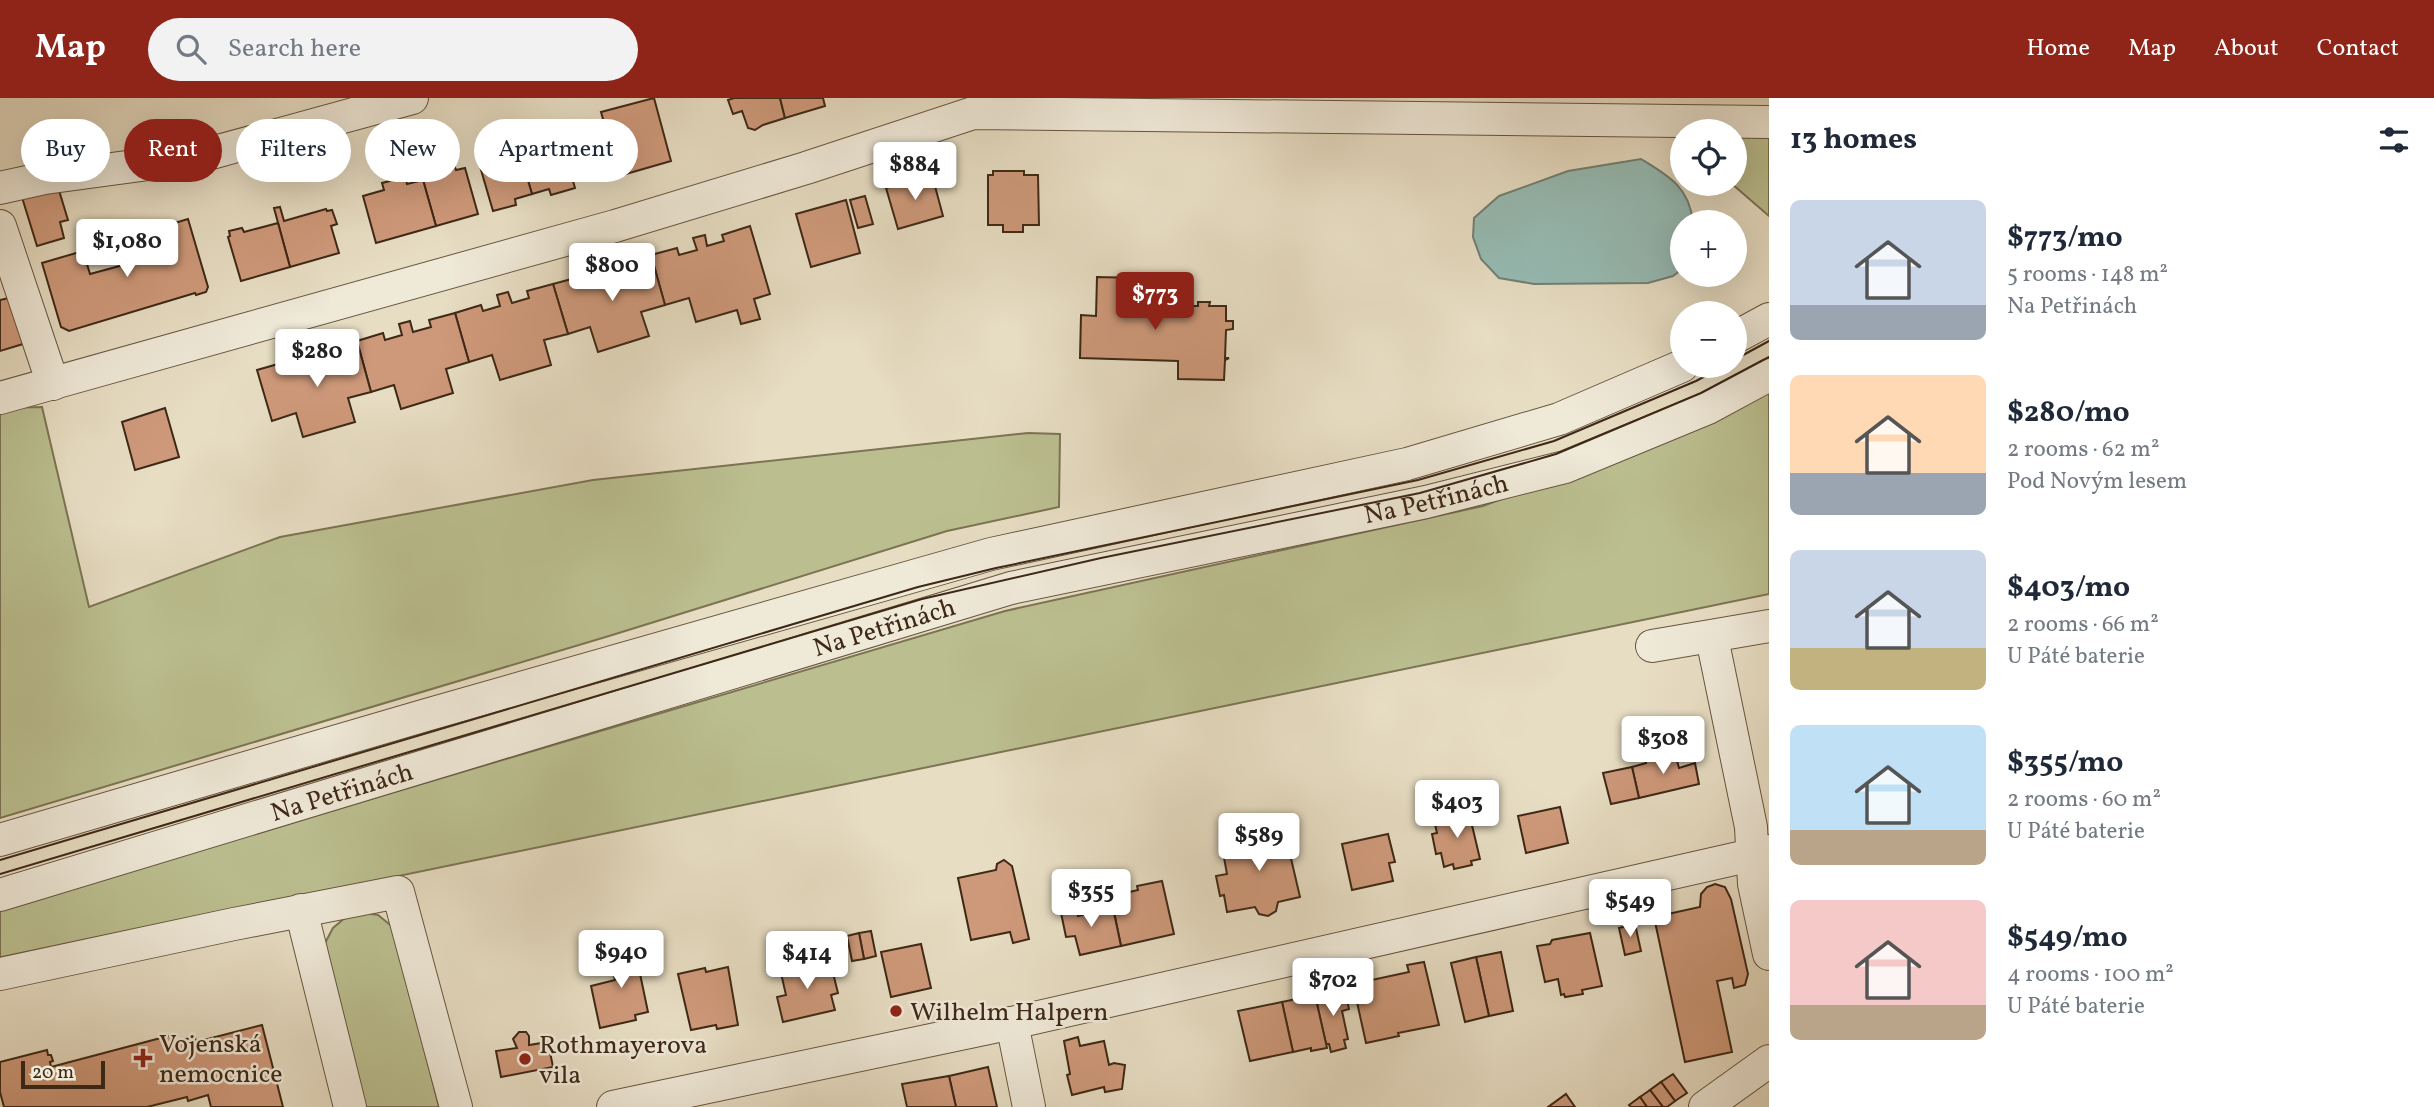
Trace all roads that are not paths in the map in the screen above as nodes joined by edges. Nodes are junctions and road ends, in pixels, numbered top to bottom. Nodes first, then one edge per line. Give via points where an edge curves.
1 (412, 98) edge
2 (1009, 98) edge
3 (967, 106) edge
4 (1769, 122) edge
5 (0, 188) edge
6 (0, 226) edge
7 (1769, 318) edge
8 (1747, 331) edge
9 (1670, 371) edge
10 (1769, 375) edge
11 (53, 384) junction
12 (0, 398) edge
13 (1769, 626) edge
14 (1712, 638) junction
15 (1652, 646) dead end
16 (0, 840) edge
17 (1761, 852) edge
18 (0, 895) edge
19 (301, 910) junction
20 (1769, 954) edge
21 (0, 974) edge
22 (1012, 1023) junction
23 (1769, 1061) edge
24 (351, 1107) edge
25 (456, 1107) edge
26 (613, 1107) edge
27 (1029, 1107) edge
28 (1705, 1107) edge

1 - 5 street via 193,158
2 - 3 street
3 - 4 street
3 - 11 street via 806,168
6 - 11 street
7 - 8 street
9 - 16 street, Na Petřinách via 1559,419 1407,464 992,554
10 - 18 street, Na Petřinách via 1708,408 1565,467 1426,502 1011,589
11 - 12 street
13 - 14 street
14 - 15 street
14 - 17 street via 1751,827
17 - 20 street via 1754,884
17 - 22 street
19 - 21 street
19 - 24 street
19 - 25 street via 398,892
22 - 26 street
22 - 27 street
23 - 28 street

